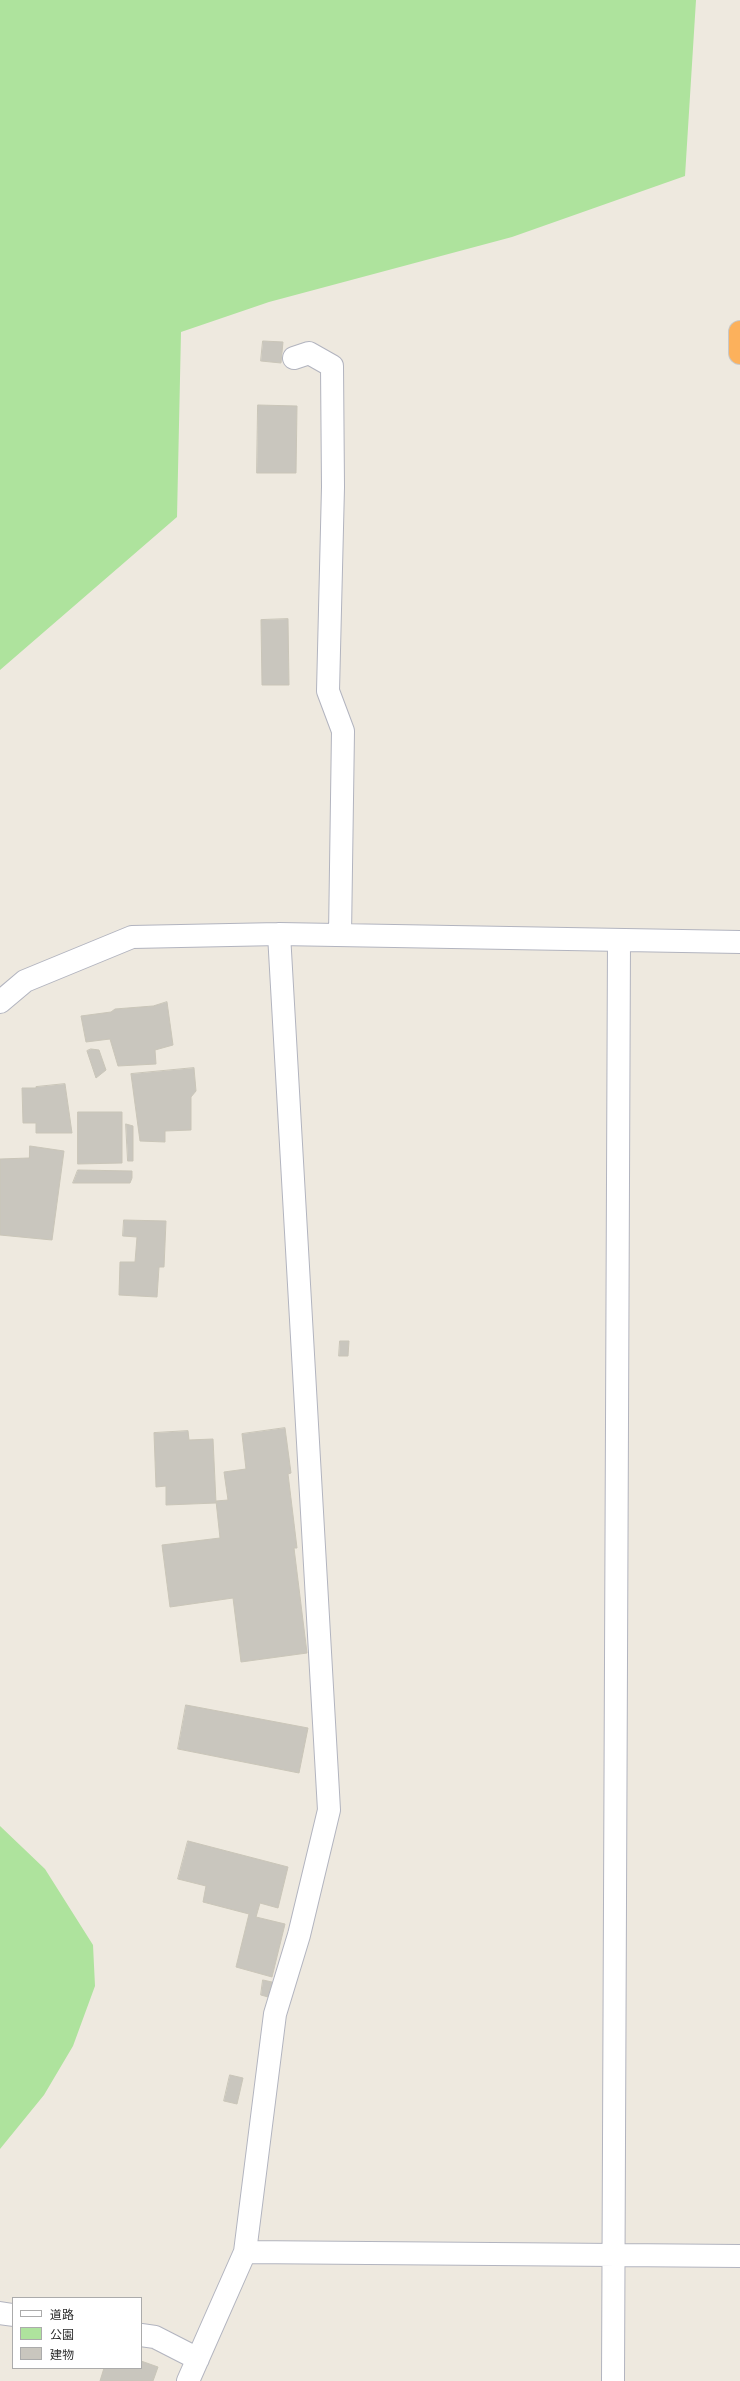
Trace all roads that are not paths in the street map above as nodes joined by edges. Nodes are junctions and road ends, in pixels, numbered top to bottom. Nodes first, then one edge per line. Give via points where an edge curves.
1 (740, 332) edge
2 (740, 353) edge
3 (294, 358) dead end
4 (279, 934) junction
5 (340, 935) junction
6 (619, 941) junction
7 (740, 942) edge
8 (0, 1002) edge
9 (245, 2252) junction
10 (614, 2254) junction
11 (740, 2256) edge
12 (0, 2313) edge
13 (12, 2315) edge
14 (142, 2335) edge
15 (198, 2359) junction
16 (188, 2381) edge
17 (613, 2381) edge

1 - 2 highway
3 - 5 street via 310,353 332,366 333,487 328,691 343,731
4 - 5 street
4 - 8 street via 132,937 25,981
4 - 9 street via 329,1810 299,1935 276,2014
5 - 6 street
6 - 7 street
6 - 10 street
9 - 10 street
9 - 15 street
10 - 11 street
10 - 17 street
12 - 13 street
14 - 15 street via 155,2337
15 - 16 street

